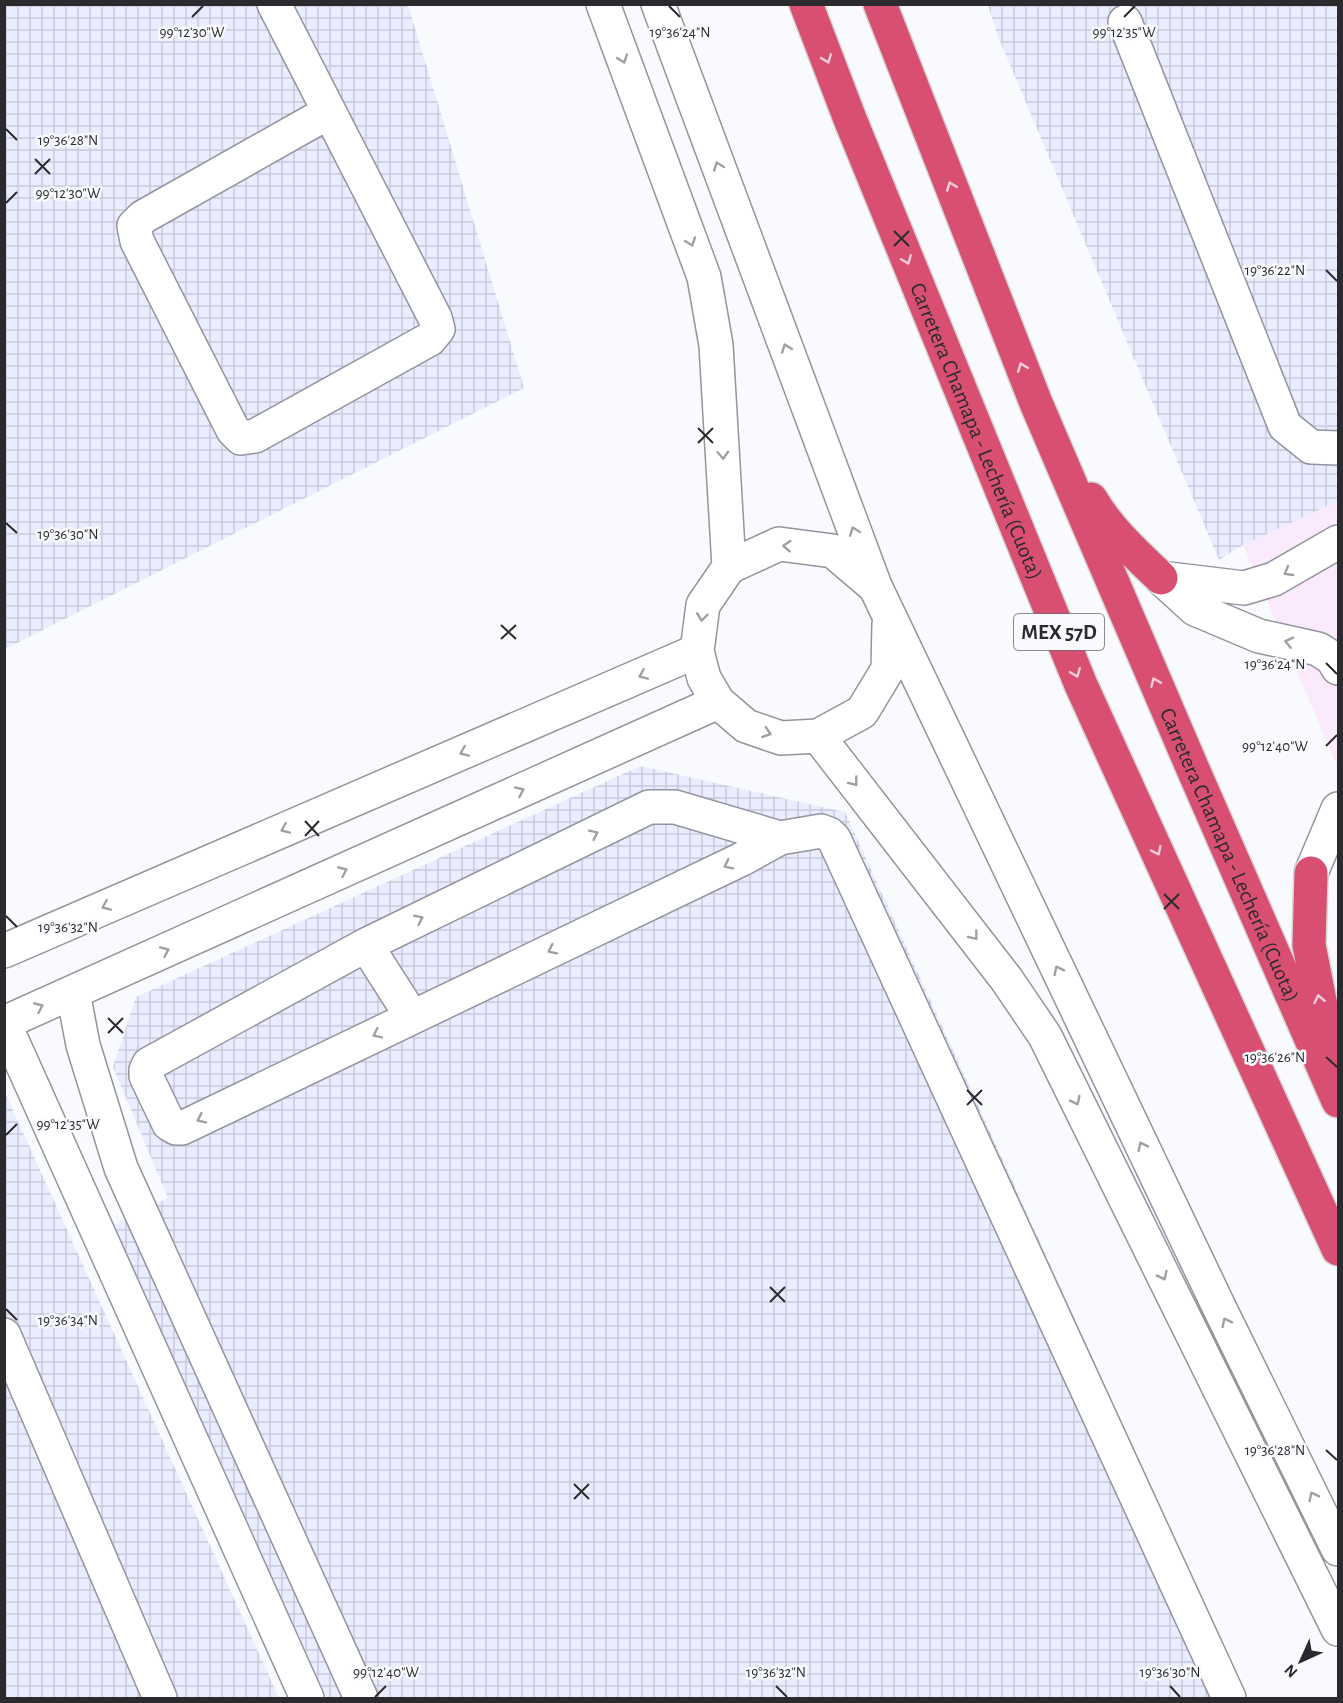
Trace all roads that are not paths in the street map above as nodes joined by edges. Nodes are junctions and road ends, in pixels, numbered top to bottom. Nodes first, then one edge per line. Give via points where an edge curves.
1 (274, 4) edge
2 (603, 4) edge
3 (658, 4) edge
4 (806, 4) edge
5 (880, 4) edge
6 (1125, 22) dead end
7 (329, 112) junction
8 (1036, 403) junction
9 (1338, 447) edge
10 (1338, 543) edge
11 (729, 567) junction
12 (1161, 578) junction
13 (875, 586) junction
14 (889, 618) junction
15 (697, 651) junction
16 (1338, 668) edge
17 (718, 702) junction
18 (818, 736) junction
19 (1338, 809) edge
20 (780, 838) junction
21 (1338, 856) edge
22 (1311, 873) junction
23 (366, 945) junction
24 (4, 951) edge
25 (73, 992) junction
26 (412, 1017) junction
27 (4, 1023) edge
28 (1338, 1054) edge
29 (1338, 1101) edge
30 (1338, 1249) edge
31 (4, 1335) edge
32 (1338, 1549) edge
33 (1338, 1629) edge
34 (160, 1698) edge
35 (307, 1698) edge
36 (362, 1698) edge
37 (1229, 1698) edge

1 - 7 street
2 -> 11 street via 704,277 716,345
13 -> 3 street
4 -> 30 highway, Carretera Chamapa - Lechería (Cuota) / MEX 57D via 1081,685
8 -> 5 highway, Carretera Chamapa - Lechería (Cuota) / MEX 57D
6 - 9 street via 1285,426 1311,447
7 - 7 street via 438,329 430,339 255,436 241,438 232,430 137,242 134,226 143,217
8 - 12 highway via 1102,517
29 -> 8 highway, Carretera Chamapa - Lechería (Cuota) / MEX 57D
10 -> 12 street via 1274,579 1244,588
13 -> 11 street via 833,551 779,544
11 -> 15 street via 703,605
16 -> 12 street via 1332,658 1318,649 1259,636 1195,609
13 - 14 street
14 - 18 street via 888,669 862,712
32 -> 14 street
15 - 17 street via 704,678
15 -> 24 street
17 -> 18 street via 746,726 781,738
25 -> 17 street
18 -> 33 street via 1008,980 1044,1036
19 - 22 street
23 -> 20 street via 649,807 675,807
20 -> 26 street
20 - 37 street via 821,831 834,838
21 - 22 street
28 -> 22 highway via 1321,1006 1309,945
23 - 26 street
26 -> 23 street via 182,1128 169,1124 146,1076 149,1064
27 -> 25 street
25 - 36 street via 83,1045 121,1168
27 - 35 street
31 - 34 street

